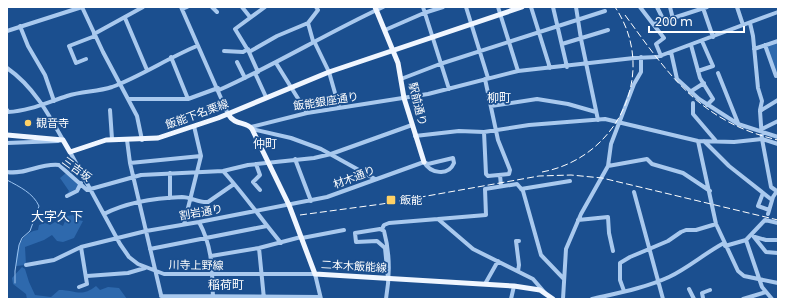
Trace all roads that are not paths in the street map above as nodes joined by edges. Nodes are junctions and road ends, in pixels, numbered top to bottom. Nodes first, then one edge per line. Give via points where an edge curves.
1 (82, 7) edge
2 (143, 7) edge
3 (187, 7) edge
4 (212, 7) edge
5 (242, 7) edge
6 (265, 7) edge
7 (316, 7) edge
8 (383, 7) edge
9 (423, 7) edge
10 (443, 7) edge
11 (466, 7) edge
12 (498, 7) edge
13 (522, 7) edge
14 (531, 7) edge
15 (553, 7) edge
16 (576, 7) edge
17 (640, 7) edge
18 (657, 7) edge
19 (670, 7) edge
20 (736, 7) edge
21 (181, 8) edge
22 (705, 8) edge
23 (68, 9) edge
24 (376, 9) edge
25 (696, 9) edge
26 (605, 11) dead end
27 (217, 12) dead end
28 (778, 12) edge
29 (424, 13) junction
30 (500, 14) junction
31 (250, 17) junction
32 (125, 18) junction
33 (579, 19) junction
34 (673, 19) junction
35 (664, 21) junction
36 (308, 23) junction
37 (750, 23) junction
38 (471, 24) junction
39 (653, 24) junction
40 (559, 25) junction
41 (743, 25) junction
42 (20, 26) junction
43 (385, 30) junction
44 (608, 30) dead end
45 (7, 31) edge
46 (538, 32) junction
47 (94, 35) junction
48 (713, 37) junction
49 (432, 38) junction
50 (581, 39) junction
51 (314, 41) junction
52 (702, 41) junction
53 (778, 41) edge
54 (509, 42) junction
55 (562, 44) junction
56 (691, 45) junction
57 (197, 46) junction
58 (765, 46) junction
59 (754, 49) junction
60 (248, 50) junction
61 (393, 50) junction
62 (224, 51) dead end
63 (480, 52) junction
64 (671, 52) junction
65 (660, 56) junction
66 (171, 57) junction
67 (641, 57) junction
68 (86, 59) dead end
69 (237, 62) dead end
70 (276, 63) junction
71 (440, 64) junction
72 (586, 64) junction
73 (568, 67) junction
74 (7, 68) edge
75 (550, 68) junction
76 (147, 70) junction
77 (698, 71) junction
78 (329, 72) junction
79 (518, 72) junction
80 (257, 73) junction
81 (718, 73) dead end
82 (778, 75) edge
83 (245, 78) junction
84 (401, 79) junction
85 (486, 79) junction
86 (704, 83) junction
87 (119, 84) junction
88 (292, 88) junction
89 (448, 88) junction
90 (218, 89) junction
91 (690, 92) junction
92 (266, 97) junction
93 (404, 98) junction
94 (128, 99) junction
95 (188, 99) junction
96 (778, 100) edge
97 (54, 101) junction
98 (693, 103) dead end
99 (43, 105) junction
100 (707, 105) junction
101 (491, 106) junction
102 (339, 107) junction
103 (7, 110) edge
104 (110, 110) dead end
105 (760, 111) junction
106 (596, 112) junction
107 (307, 113) junction
108 (228, 114) junction
109 (598, 120) junction
110 (778, 121) edge
111 (621, 122) junction
112 (738, 124) junction
113 (412, 125) junction
114 (194, 126) junction
115 (251, 128) junction
116 (496, 131) junction
117 (762, 131) junction
118 (484, 132) junction
119 (7, 135) edge
120 (415, 136) junction
121 (778, 137) edge
122 (112, 139) junction
123 (762, 139) junction
124 (127, 140) junction
125 (142, 140) junction
126 (704, 140) junction
127 (64, 141) junction
128 (698, 141) junction
129 (716, 142) junction
130 (7, 143) edge
131 (778, 144) edge
132 (70, 152) junction
133 (331, 154) junction
134 (201, 156) junction
135 (295, 159) junction
136 (267, 162) junction
137 (424, 162) junction
138 (130, 163) junction
139 (256, 164) junction
140 (608, 166) junction
141 (223, 171) junction
142 (7, 172) edge
143 (170, 173) junction
144 (197, 173) junction
145 (500, 175) junction
146 (133, 177) junction
147 (375, 179) junction
148 (570, 181) dead end
149 (81, 183) junction
150 (234, 184) junction
151 (501, 186) junction
152 (90, 189) junction
153 (522, 189) junction
154 (260, 190) dead end
155 (710, 191) junction
156 (634, 192) dead end
157 (777, 192) edge
158 (763, 193) junction
159 (67, 196) dead end
160 (170, 198) junction
161 (190, 198) junction
162 (772, 200) junction
163 (311, 201) junction
164 (140, 202) junction
165 (289, 205) junction
166 (255, 211) junction
167 (104, 214) junction
168 (438, 219) junction
169 (578, 220) junction
170 (199, 222) junction
171 (778, 223) edge
172 (184, 224) junction
173 (716, 224) junction
174 (267, 226) junction
175 (382, 229) junction
176 (344, 230) dead end
177 (146, 231) junction
178 (754, 236) junction
179 (117, 238) junction
180 (207, 238) junction
181 (301, 238) junction
182 (746, 240) junction
183 (778, 240) edge
184 (519, 241) dead end
185 (281, 243) junction
186 (724, 244) junction
187 (81, 247) junction
188 (259, 248) junction
189 (150, 249) junction
190 (649, 249) junction
191 (613, 251) dead end
192 (778, 254) edge
193 (211, 256) junction
194 (498, 261) junction
195 (26, 266) dead end
196 (145, 268) junction
197 (518, 271) junction
198 (157, 272) junction
199 (213, 274) junction
200 (262, 274) junction
201 (314, 274) junction
202 (87, 276) junction
203 (388, 278) junction
204 (563, 278) junction
205 (760, 279) junction
206 (657, 282) junction
207 (778, 283) edge
208 (485, 284) junction
209 (514, 286) junction
210 (79, 287) dead end
211 (689, 289) dead end
212 (710, 290) dead end
213 (624, 292) junction
214 (766, 292) junction
215 (545, 293) junction
216 (616, 294) junction
217 (162, 298) edge
218 (213, 298) edge
219 (264, 298) edge
220 (320, 298) edge
221 (386, 299) edge
222 (511, 299) edge
223 (553, 299) edge
224 (562, 299) edge
225 (592, 299) edge
226 (619, 299) edge
227 (663, 299) edge
228 (694, 299) edge
229 (702, 299) edge
230 (743, 299) edge
231 (772, 299) edge

1 - 23 street
1 - 47 street
2 - 32 street
3 - 21 street
4 - 27 street
5 - 31 street
6 - 31 street
7 - 36 street via 318,10
8 - 24 street
9 - 29 street
10 - 29 street
11 - 38 street
12 - 30 street
13 - 30 main road, 飯能下名栗線
14 - 46 street
15 - 40 street
16 - 33 street
17 - 39 street
18 - 35 street
19 - 34 street
20 - 41 street
21 - 57 street
22 - 25 street
22 - 48 street
23 - 42 street
24 - 43 main road, 駅前通り
24 - 51 street
25 - 34 street
26 - 33 street
28 - 37 street, 飯能銀座通り
29 - 43 street
29 - 49 street
30 - 38 main road, 飯能下名栗線
30 - 54 street
31 - 60 street via 235,29
32 - 47 street
32 - 76 street
33 - 40 street
33 - 50 street
34 - 35 street
35 - 39 street
36 - 51 street
36 - 60 street
37 - 41 street, 飯能銀座通り
37 - 59 street
38 - 49 main road, 飯能下名栗線
38 - 63 street
39 - 65 street via 664,38 656,44
40 - 46 street
40 - 55 street
41 - 48 street, 飯能銀座通り
42 - 45 street
42 - 97 street via 45,75
43 - 61 main road, 駅前通り
44 - 50 street
46 - 54 street
46 - 75 street
47 - 68 street via 69,46 76,63
47 - 87 street
48 - 52 street, 飯能銀座通り
49 - 61 main road, 飯能下名栗線
49 - 71 street
50 - 55 street
50 - 72 street
51 - 70 street
51 - 78 street
52 - 56 street, 飯能銀座通り
52 - 77 street via 713,66
53 - 58 street
54 - 63 street
54 - 79 street
55 - 73 street
56 - 64 street, 飯能銀座通り
56 - 77 street
57 - 66 street
57 - 90 street
58 - 59 street
58 - 82 street via 776,76
59 - 105 street via 762,101
60 - 62 street
60 - 80 street
61 - 78 main road, 飯能下名栗線
61 - 84 main road, 駅前通り
63 - 71 street
63 - 85 street
64 - 65 street, 飯能銀座通り
64 - 91 street via 677,79
65 - 67 street, 飯能銀座通り
66 - 76 street
66 - 95 street
67 - 72 street, 飯能銀座通り
67 - 111 street via 641,72 634,84
69 - 83 street
70 - 80 street
70 - 88 street
71 - 84 street
71 - 89 street
72 - 73 street, 飯能銀座通り
72 - 106 street
73 - 75 street, 飯能銀座通り
74 - 99 street via 28,86
75 - 79 street, 飯能銀座通り
76 - 87 street
77 - 86 street
78 - 88 main road, 飯能下名栗線
78 - 102 street
79 - 85 street, 飯能銀座通り
80 - 83 street
80 - 92 street
81 - 112 street
83 - 90 street
84 - 93 main road, 駅前通り
85 - 89 street, 飯能銀座通り
85 - 101 street
86 - 91 street
86 - 100 street via 713,99
87 - 94 street
87 - 97 street
88 - 92 main road, 飯能下名栗線
88 - 107 street
89 - 93 street, 飯能銀座通り
90 - 95 street
90 - 108 street
91 - 100 street
92 - 108 main road, 飯能下名栗線
93 - 102 street, 飯能銀座通り
93 - 113 main road, 駅前通り
94 - 95 street
94 - 125 street via 137,116
96 - 105 street
97 - 99 street
98 - 129 street via 693,114
99 - 103 street via 15,112
99 - 127 street
100 - 112 street
101 - 106 street via 537,99
101 - 116 street
102 - 107 street, 飯能銀座通り
104 - 122 street
105 - 117 street
106 - 109 street
107 - 115 street, 飯能銀座通り
108 - 114 main road, 飯能下名栗線
108 - 115 main road via 238,123
109 - 111 street
109 - 116 street via 529,125
110 - 117 street
111 - 128 street
111 - 140 street via 611,144
112 - 117 street
113 - 120 main road, 駅前通り
113 - 133 street
114 - 125 main road, 飯能下名栗線 via 158,138
114 - 134 street
115 - 133 street via 291,138
115 - 136 main road, 二本木飯能線
116 - 118 street
116 - 145 street via 510,170 509,174
117 - 121 street
117 - 123 street
118 - 120 street via 459,131
118 - 145 street via 486,174
119 - 127 main road
120 - 137 main road, 駅前通り
122 - 124 main road, 飯能下名栗線
122 - 132 main road, 飯能下名栗線
123 - 129 street
123 - 131 street
123 - 157 street via 771,187
124 - 125 main road, 飯能下名栗線
124 - 138 street
126 - 128 street
126 - 129 street
126 - 158 street via 729,166
127 - 130 street
127 - 132 main road
128 - 155 street
132 - 152 street, 川寺上野線
133 - 135 street
133 - 147 street
134 - 138 street
134 - 144 street
135 - 136 street
135 - 163 street
136 - 139 street
136 - 165 main road, 二本木飯能線
137 - 137 street, 材木通り via 428,164 453,158 454,163 450,169 437,172 430,170
137 - 147 street, 材木通り
138 - 146 street
139 - 141 street
139 - 154 street via 260,175 253,182
140 - 155 street via 647,159 652,164 683,173
140 - 169 street
141 - 144 street
141 - 150 street
142 - 149 street, 三吉坂 via 18,174 32,168 54,164 59,165
143 - 144 street
143 - 146 street
143 - 160 street
144 - 161 street
145 - 151 street
146 - 152 street
146 - 164 street
147 - 163 street, 材木通り
148 - 153 street
149 - 152 street, 三吉坂 via 87,190
149 - 159 street via 77,191
150 - 161 street via 208,202
150 - 166 street
151 - 153 street via 517,184
151 - 168 street via 486,189 486,216
152 - 167 street, 川寺上野線
153 - 204 street via 541,255
155 - 173 street
156 - 190 street
157 - 162 street
158 - 162 street
158 - 162 street via 758,206 769,212
160 - 161 street
160 - 164 street
161 - 172 street
163 - 165 street, 材木通り
164 - 167 street via 123,205
164 - 177 street
165 - 166 street, 割岩通り
165 - 181 main road, 二本木飯能線
166 - 170 street, 割岩通り
166 - 174 street
167 - 179 street, 川寺上野線
168 - 175 street via 389,223
168 - 194 street via 472,249
169 - 191 street via 608,217
169 - 204 street via 566,249
170 - 172 street, 割岩通り
170 - 180 street
171 - 178 street via 765,220
172 - 177 street, 割岩通り
173 - 186 street
173 - 190 street via 686,230
174 - 180 street
174 - 185 street
175 - 203 street via 387,245
175 - 203 street via 356,232 354,240 357,243 377,241 382,245 386,251
176 - 181 street
177 - 179 street, 割岩通り
177 - 189 street
178 - 182 street
178 - 183 street
178 - 192 street via 766,252
179 - 187 street, 割岩通り
179 - 196 street, 川寺上野線 via 129,257
180 - 189 street
180 - 193 street
181 - 185 street
181 - 201 main road, 二本木飯能線
182 - 186 street
182 - 205 street
184 - 197 street via 516,241
185 - 188 street
186 - 205 street via 741,274
186 - 206 street
187 - 195 street, 割岩通り via 54,260
187 - 202 street
188 - 193 street
188 - 200 street
189 - 198 street
190 - 206 street
190 - 213 street via 620,264 620,280
193 - 199 street
194 - 197 street
194 - 208 street
196 - 198 street, 川寺上野線
196 - 202 street via 128,273
197 - 215 street via 537,282
198 - 199 street, 川寺上野線
198 - 217 street
199 - 200 street, 川寺上野線
199 - 218 street
200 - 201 street, 川寺上野線
200 - 219 street
201 - 203 main road, 二本木飯能線
201 - 220 street
202 - 210 street via 88,284
203 - 208 main road, 二本木飯能線
203 - 221 street
204 - 224 street
205 - 207 street
205 - 214 street
206 - 213 street
206 - 227 street
208 - 209 main road, 二本木飯能線
209 - 215 main road, 二本木飯能線
209 - 222 street
211 - 228 street
212 - 229 street via 702,293
213 - 216 street
214 - 230 street
214 - 231 street
215 - 223 main road, 二本木飯能線
216 - 225 street
216 - 226 street
217 - 218 street
218 - 219 street
219 - 220 street

